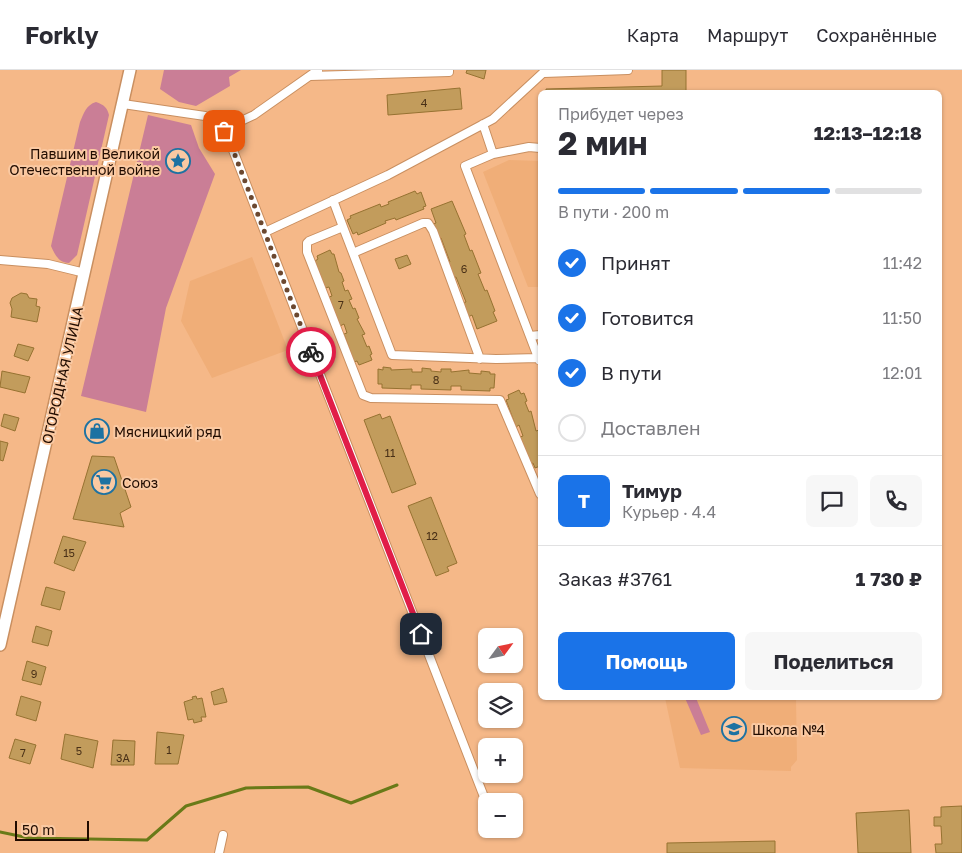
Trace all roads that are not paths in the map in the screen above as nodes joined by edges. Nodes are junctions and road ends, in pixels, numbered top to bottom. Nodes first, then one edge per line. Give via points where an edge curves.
1 (130, 70) edge
2 (318, 70) edge
3 (449, 70) edge
4 (628, 70) edge
5 (400, 72) edge
6 (545, 72) edge
7 (310, 76) junction
8 (123, 104) junction
9 (215, 122) junction
10 (483, 124) junction
11 (538, 148) edge
12 (493, 154) junction
13 (333, 200) junction
14 (343, 227) junction
15 (265, 232) junction
16 (353, 253) junction
17 (0, 260) edge
18 (85, 273) junction
19 (538, 335) edge
20 (530, 336) junction
21 (538, 357) edge
22 (480, 359) junction
23 (538, 360) edge
24 (538, 489) edge
25 (0, 646) edge
26 (483, 793) edge
27 (223, 835) dead end
28 (219, 853) edge

1 - 8 main road, ОГОРОДНАЯ УЛИЦА
2 - 7 street
3 - 5 street
4 - 6 street
5 - 7 street
6 - 10 street via 493,119
7 - 9 street via 254,115 239,122
8 - 9 street via 205,116
8 - 18 main road, ОГОРОДНАЯ УЛИЦА
9 - 15 street via 231,145
10 - 12 street
10 - 13 street via 388,175
11 - 12 street
12 - 20 street via 465,166
13 - 14 street
13 - 15 street
14 - 16 street
14 - 24 street via 309,240 307,252 362,394 372,398 500,400
15 - 26 street
16 - 22 street via 392,355
16 - 22 street via 423,223 428,224
17 - 18 street via 48,264
18 - 25 main road, ОГОРОДНАЯ УЛИЦА
19 - 20 street
20 - 21 street
22 - 23 street
27 - 28 street

